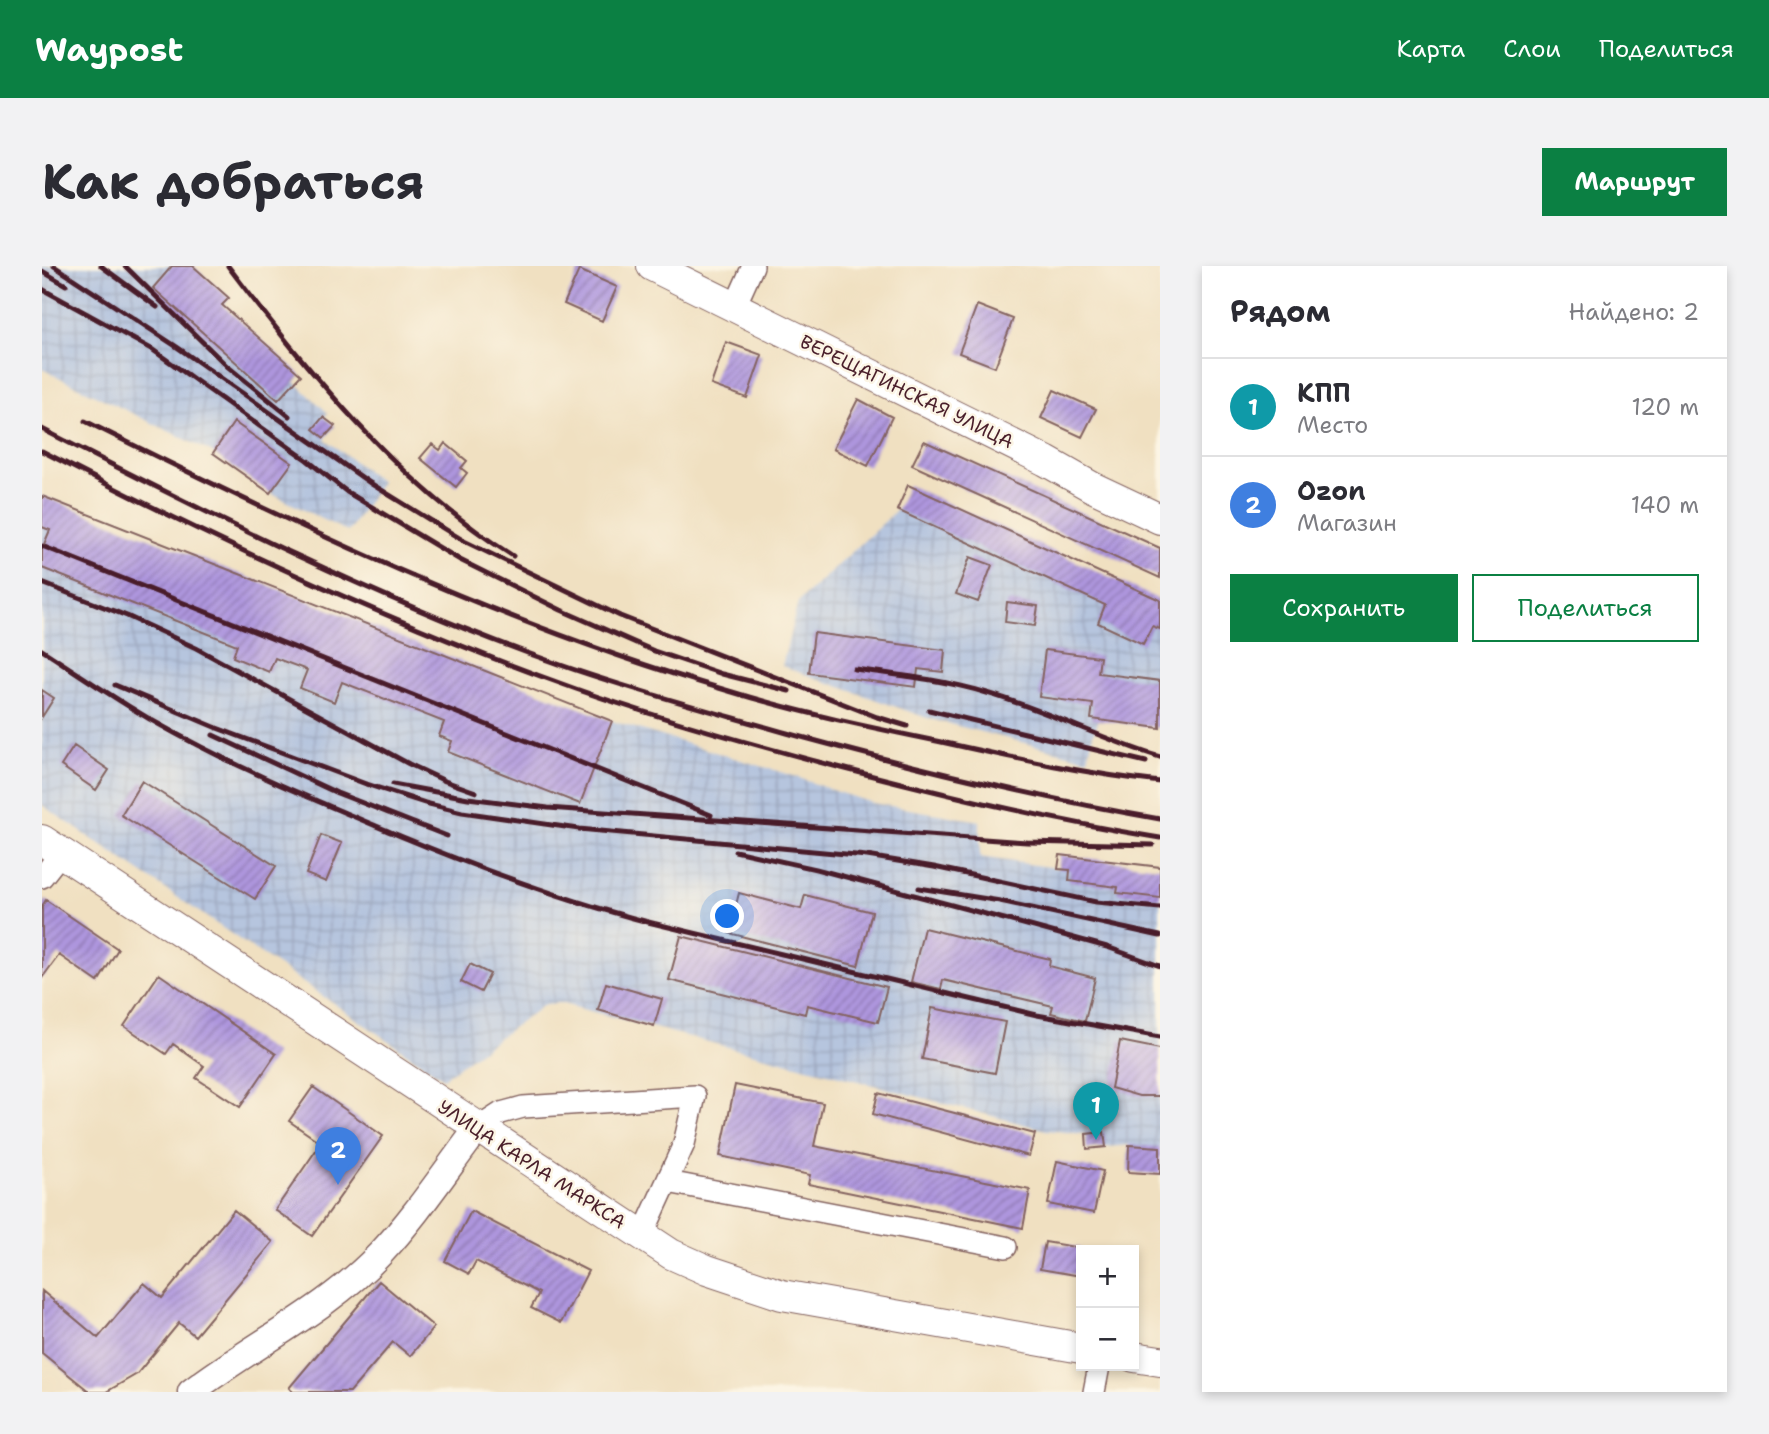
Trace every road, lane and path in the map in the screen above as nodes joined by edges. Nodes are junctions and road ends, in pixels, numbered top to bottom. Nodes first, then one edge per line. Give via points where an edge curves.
1 (652, 266) edge
2 (753, 266) edge
3 (735, 306) junction
4 (1160, 519) edge
5 (52, 846) edge
6 (42, 877) edge
7 (478, 1128) junction
8 (668, 1182) junction
9 (642, 1236) junction
10 (1006, 1247) dead end
11 (1076, 1347) edge
12 (1139, 1358) edge
13 (1160, 1361) edge
14 (1098, 1371) edge
15 (191, 1392) edge
16 (1094, 1392) edge

1 - 3 main road, ВЕРЕЩАГИНСКАЯ УЛИЦА
2 - 3 street
3 - 4 main road, ВЕРЕЩАГИНСКАЯ УЛИЦА
5 - 6 street
5 - 7 main road, УЛИЦА КАРЛА МАРКСА
7 - 8 street via 501,1113 523,1107 695,1096 684,1144
7 - 9 main road, УЛИЦА КАРЛА МАРКСА
7 - 15 street via 379,1255 339,1290
8 - 9 street
8 - 10 street
9 - 11 main road, УЛИЦА КАРЛА МАРКСА via 707,1270 782,1295
12 - 13 main road
14 - 16 street

